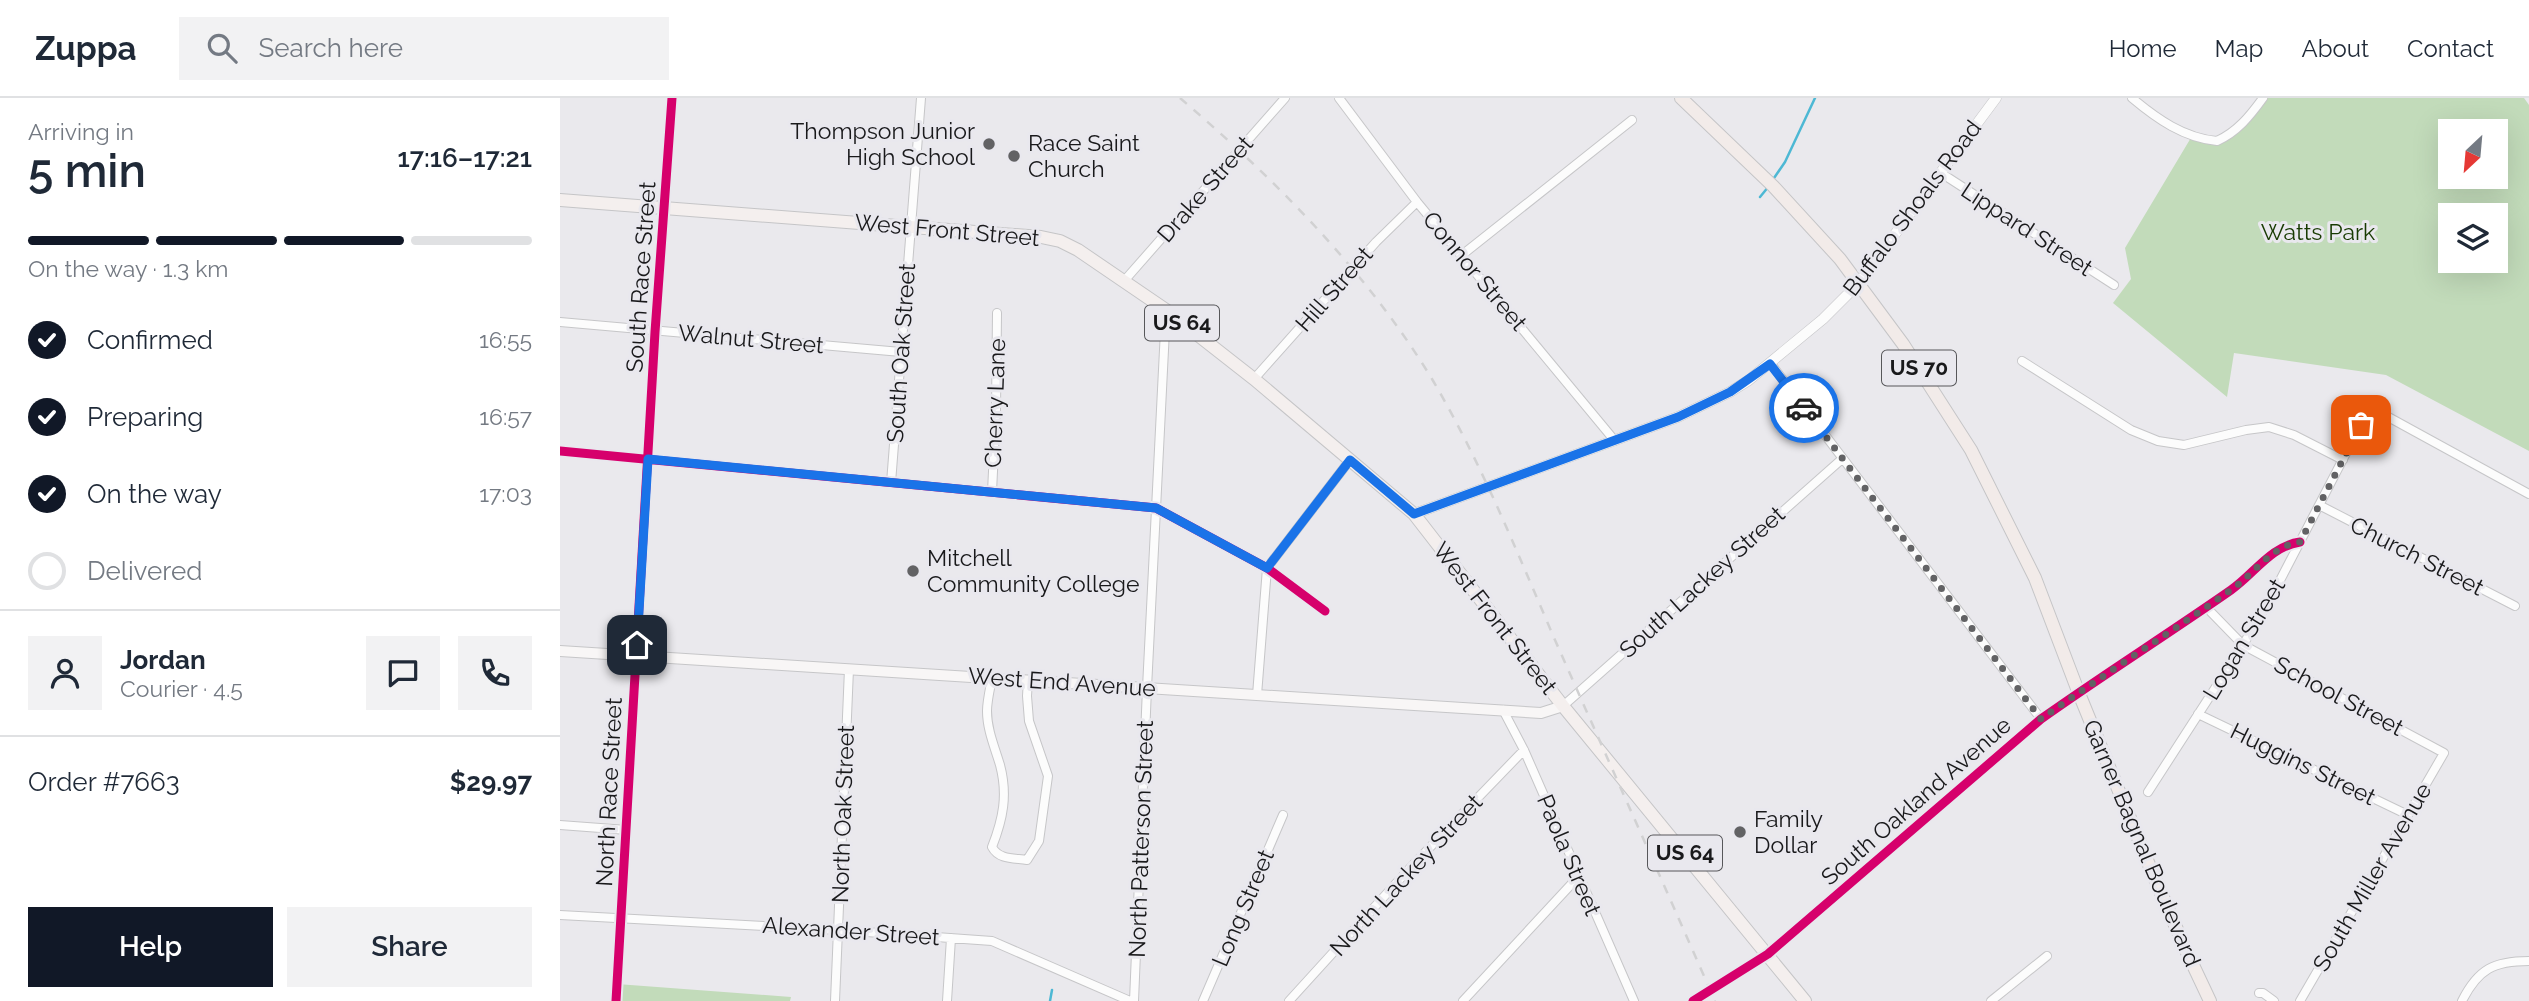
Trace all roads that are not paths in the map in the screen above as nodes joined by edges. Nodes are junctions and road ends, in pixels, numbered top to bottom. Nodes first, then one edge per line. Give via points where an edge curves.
1 (672, 98) edge
2 (921, 98) edge
3 (1284, 98) edge
4 (1339, 98) edge
5 (1681, 98) edge
6 (1996, 98) edge
7 (2132, 98) edge
8 (2263, 98) edge
9 (1632, 120) dead end
10 (1941, 173) junction
11 (560, 200) edge
12 (1417, 202) junction
13 (665, 207) junction
14 (911, 227) junction
15 (1462, 255) junction
16 (1124, 281) junction
17 (1858, 284) junction
18 (2113, 285) dead end
19 (1166, 310) junction
20 (997, 313) dead end
21 (560, 322) edge
22 (656, 332) junction
23 (901, 352) junction
24 (2022, 361) dead end
25 (1770, 364) junction
26 (1254, 379) junction
27 (2349, 400) dead end
28 (2370, 408) junction
29 (1615, 441) junction
30 (560, 451) edge
31 (648, 459) junction
32 (1842, 459) junction
33 (1350, 460) junction
34 (2343, 460) junction
35 (891, 483) junction
36 (992, 492) junction
37 (2529, 494) edge
38 (2319, 505) junction
39 (1156, 508) junction
40 (1414, 514) junction
41 (2300, 542) junction
42 (1267, 568) junction
43 (2515, 606) dead end
44 (2206, 607) junction
45 (1325, 611) dead end
46 (2243, 645) junction
47 (560, 651) edge
48 (636, 656) junction
49 (849, 669) junction
50 (992, 678) junction
51 (1028, 680) junction
52 (1147, 688) junction
53 (2078, 691) junction
54 (1257, 695) junction
55 (1563, 706) junction
56 (1503, 710) junction
57 (2198, 714) junction
58 (2041, 719) junction
59 (1524, 750) junction
60 (2444, 753) joint
61 (2148, 792) dead end
62 (1283, 815) dead end
63 (2408, 815) junction
64 (560, 825) edge
65 (627, 830) junction
66 (1578, 877) junction
67 (560, 915) edge
68 (621, 918) junction
69 (838, 930) junction
70 (951, 938) junction
71 (1768, 954) junction
72 (2047, 956) dead end
73 (2529, 961) edge
74 (2259, 993) dead end
75 (616, 1001) edge
76 (835, 1001) edge
77 (947, 1001) edge
78 (1132, 1001) edge
79 (1203, 1001) edge
80 (1289, 1001) edge
81 (1463, 1001) edge
82 (1634, 1001) edge
83 (1693, 1001) edge
84 (1805, 1001) edge
85 (1991, 1001) edge
86 (2210, 1001) edge
87 (2274, 1001) edge
88 (2300, 1001) edge
89 (2462, 1001) edge

1 - 13 street, South Race Street
2 - 14 street, South Oak Street
3 - 16 street, Drake Street
4 - 12 street, Connor Street
5 - 17 highway, Garner Bagnal Boulevard / US 70 via 1773,186
6 - 10 street, Buffalo Shoals Road
7 - 8 street via 2176,129 2217,141 2249,117
9 - 15 street
10 - 17 street, Buffalo Shoals Road
10 - 18 street, Lippard Street
11 - 13 main road, West Front Street / US 64
12 - 15 street, Connor Street
12 - 26 street, Hill Street
13 - 14 main road, West Front Street / US 64
13 - 22 street, South Race Street
14 - 16 main road, West Front Street / US 64 via 1060,241
14 - 23 street, South Oak Street
15 - 29 street, Connor Street
16 - 19 main road, West Front Street / US 64
17 - 25 street, Buffalo Shoals Road
17 - 53 highway, Garner Bagnal Boulevard / US 70 via 1925,377 1977,462 2035,578
19 - 26 main road, West Front Street / US 64
19 - 39 street, North Patterson Street
20 - 36 street, Cherry Lane
21 - 22 street, Walnut Street
22 - 23 street, Walnut Street
22 - 31 street, South Race Street
23 - 35 street, South Oak Street
24 - 34 street via 2131,430 2158,441 2184,445 2269,427
25 - 29 street, Buffalo Shoals Road via 1705,405
25 - 32 street
26 - 33 main road, West Front Street / US 64
27 - 28 street
28 - 34 street, Logan Street
28 - 37 street
29 - 40 street, Buffalo Shoals Road
30 - 31 street
31 - 35 street
31 - 48 street, North Race Street
32 - 55 street, South Lackey Street
32 - 58 street
33 - 40 main road, West Front Street / US 64
33 - 42 street
34 - 38 street, Logan Street
35 - 36 street
36 - 39 street
38 - 41 street, Logan Street
38 - 43 street, Church Street
39 - 42 street
39 - 52 street, North Patterson Street
40 - 55 main road, West Front Street / US 64
41 - 44 street, South Oakland Avenue via 2286,544
41 - 46 street, Logan Street
42 - 45 street
42 - 54 street
44 - 46 street, School Street
44 - 53 street, South Oakland Avenue
46 - 57 street, Logan Street
46 - 60 street, School Street
47 - 48 main road, West End Avenue
48 - 49 main road, West End Avenue
48 - 65 street, North Race Street
49 - 50 main road, West End Avenue
49 - 69 street, North Oak Street
50 - 51 main road, West End Avenue
50 - 51 street via 987,711 1004,802 992,847 1002,856 1027,860 1039,841 1048,776 1029,721
51 - 52 main road, West End Avenue
52 - 54 main road, West End Avenue
52 - 78 street, North Patterson Street
53 - 58 street, South Oakland Avenue
53 - 86 highway, Garner Bagnal Boulevard / US 70
54 - 56 main road, West End Avenue
55 - 56 main road, West End Avenue via 1541,713
55 - 71 main road, West Front Street / US 64
56 - 59 street, Paola Street
57 - 61 street, Logan Street
57 - 63 street, Huggins Street
58 - 71 street, South Oakland Avenue
59 - 66 street, Paola Street
59 - 80 street, North Lackey Street
60 - 63 street, South Miller Avenue
62 - 79 street, Long Street
63 - 88 street, South Miller Avenue
64 - 65 street
65 - 68 street, North Race Street
66 - 81 street
66 - 82 street, Paola Street
67 - 68 street, Alexander Street
68 - 69 street, Alexander Street
68 - 75 street, North Race Street
69 - 70 street, Alexander Street
69 - 76 street, North Oak Street
70 - 77 street
70 - 78 street, Alexander Street via 992,941
71 - 83 street, South Oakland Avenue
71 - 84 main road, West Front Street / US 64
72 - 85 street
73 - 89 street via 2489,968 2477,977
74 - 87 street

